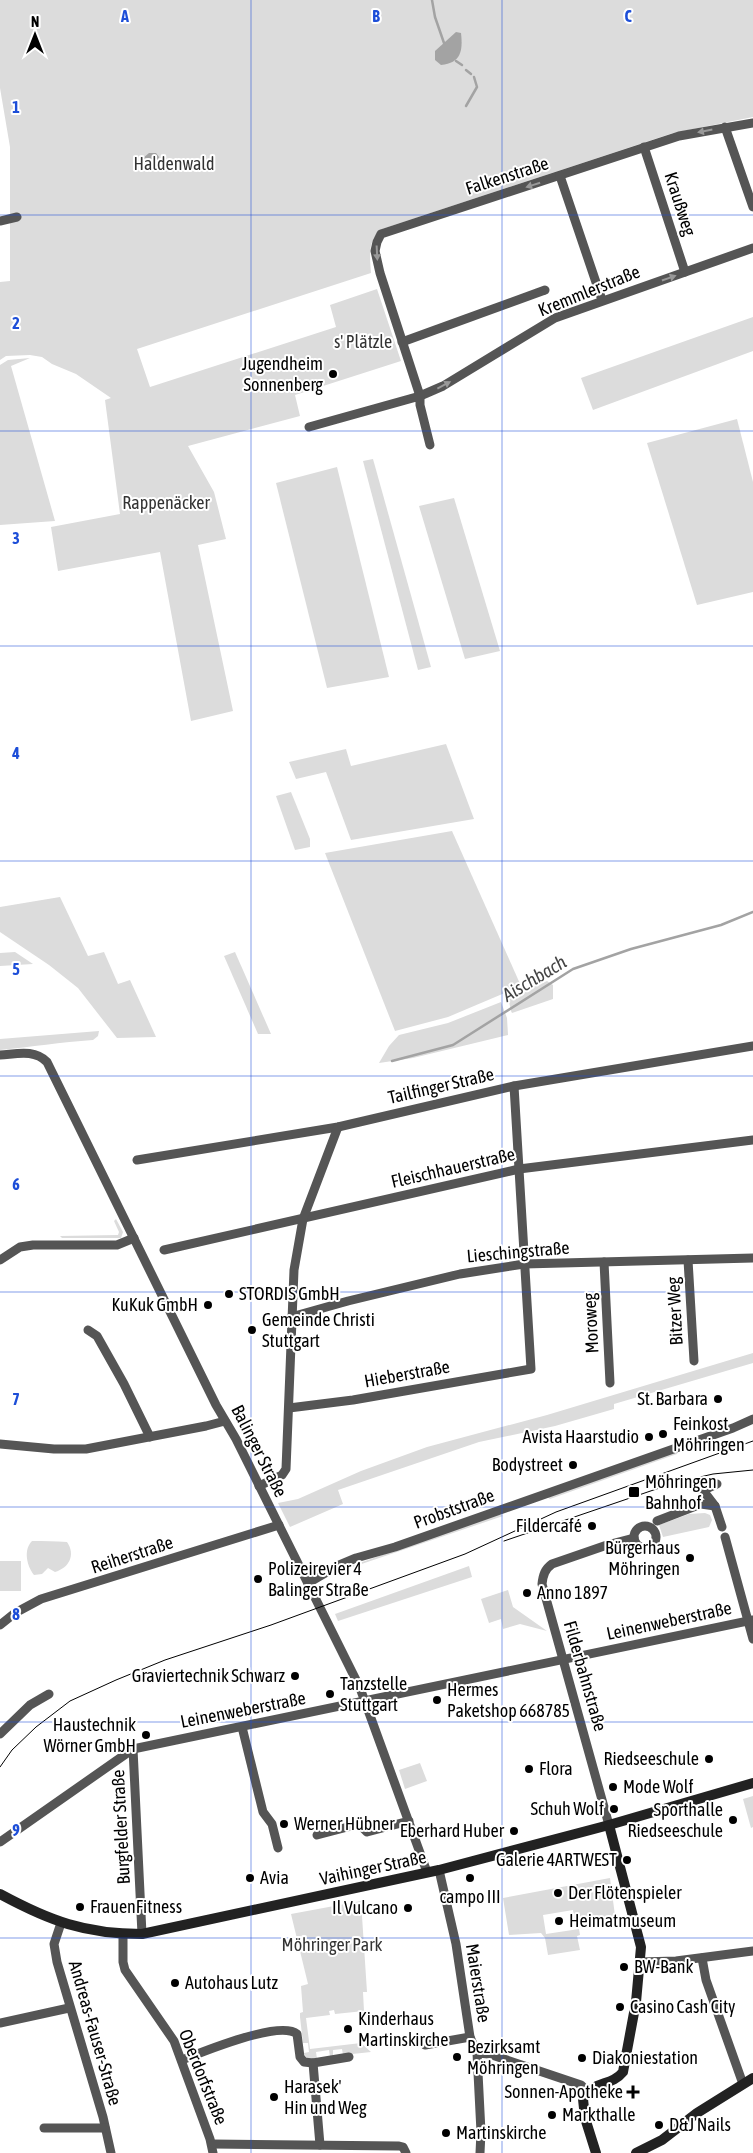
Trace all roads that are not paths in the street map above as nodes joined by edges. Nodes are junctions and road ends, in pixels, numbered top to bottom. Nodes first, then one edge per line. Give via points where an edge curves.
1 (753, 123) edge
2 (725, 128) junction
3 (644, 147) junction
4 (560, 176) junction
5 (753, 207) edge
6 (17, 217) dead end
7 (0, 221) edge
8 (753, 248) edge
9 (685, 272) junction
10 (545, 290) dead end
11 (602, 300) junction
12 (402, 342) junction
13 (420, 396) junction
14 (309, 427) dead end
15 (430, 445) dead end
16 (753, 1046) edge
17 (0, 1055) edge
18 (514, 1086) junction
19 (338, 1127) junction
20 (753, 1140) edge
21 (137, 1160) dead end
22 (519, 1169) junction
23 (303, 1219) junction
24 (134, 1238) junction
25 (164, 1250) dead end
26 (753, 1258) edge
27 (0, 1260) edge
28 (688, 1260) junction
29 (604, 1262) junction
30 (524, 1264) junction
31 (291, 1317) junction
32 (88, 1330) dead end
33 (694, 1361) dead end
34 (610, 1383) dead end
35 (289, 1408) junction
36 (753, 1419) edge
37 (225, 1421) junction
38 (150, 1437) junction
39 (0, 1444) edge
40 (717, 1484) dead end
41 (259, 1486) junction
42 (703, 1495) junction
43 (657, 1521) dead end
44 (279, 1525) junction
45 (722, 1527) dead end
46 (725, 1537) dead end
47 (634, 1538) dead end
48 (308, 1583) junction
49 (751, 1621) edge
50 (0, 1625) edge
51 (753, 1639) edge
52 (564, 1660) junction
53 (49, 1694) dead end
54 (366, 1701) junction
55 (242, 1726) junction
56 (0, 1734) edge
57 (133, 1748) junction
58 (753, 1783) edge
59 (409, 1821) junction
60 (609, 1825) junction
61 (317, 1835) dead end
62 (0, 1842) edge
63 (278, 1848) dead end
64 (439, 1870) junction
65 (427, 1872) junction
66 (0, 1894) edge
67 (61, 1922) junction
68 (123, 1934) junction
69 (142, 1934) junction
70 (753, 1951) edge
71 (702, 1958) junction
72 (640, 1962) junction
73 (69, 2008) junction
74 (0, 2023) edge
75 (470, 2037) junction
76 (425, 2045) dead end
77 (477, 2053) junction
78 (349, 2057) dead end
79 (182, 2060) junction
80 (313, 2063) junction
81 (753, 2078) edge
82 (743, 2084) junction
83 (587, 2091) junction
84 (44, 2128) dead end
85 (105, 2128) junction
86 (320, 2145) junction
87 (212, 2149) edge
88 (349, 2149) edge
89 (404, 2150) edge
90 (110, 2153) edge
91 (480, 2153) edge
92 (596, 2153) edge
93 (636, 2153) edge

1 - 2 street, Falkenstraße
2 -> 3 street, Falkenstraße via 678,136
2 - 5 street
3 - 4 street, Falkenstraße
3 - 9 street, Kraußweg
4 - 11 street
4 -> 12 street, Falkenstraße via 381,234 375,251
6 - 7 street
8 - 9 street, Kremmlerstraße
11 -> 9 street, Kremmlerstraße
10 - 12 street, Kremmlerstraße
13 -> 11 street, Kremmlerstraße via 443,386 555,318
12 - 13 street
13 - 14 street, Kremmlerstraße
13 - 15 street
16 - 18 street, Tailfinger Straße
17 - 24 street, Balinger Straße via 41,1055 47,1062
18 - 19 street, Tailfinger Straße
18 - 22 street
19 - 21 street, Tailfinger Straße
19 - 23 street
20 - 22 street, Fleischhauerstraße
22 - 23 street, Fleischhauerstraße
22 - 30 street
23 - 25 street, Fleischhauerstraße
23 - 31 street via 294,1270
24 - 27 street via 117,1244 20,1247
24 - 37 street, Balinger Straße
26 - 28 street, Lieschingstraße
28 - 29 street, Lieschingstraße
28 - 33 street, Bitzer Weg
29 - 30 street, Lieschingstraße
29 - 34 street, Moroweg
30 - 31 street, Lieschingstraße via 460,1274
30 - 35 street, Hieberstraße via 531,1369
31 - 35 street
32 - 38 street via 97,1336
35 - 41 street via 286,1469 273,1481
36 - 48 street, Probststraße via 356,1558
37 - 38 street
37 - 41 street, Balinger Straße
38 - 39 street via 86,1449 54,1450
40 - 42 street
41 - 44 street, Balinger Straße
42 - 43 street
42 - 45 street via 715,1506
44 - 48 street, Balinger Straße
44 - 50 street, Reiherstraße via 41,1599
46 - 49 street
47 - 52 street, Filderbahnstraße via 552,1564 544,1572 542,1584
48 - 54 street, Balinger Straße
49 - 51 street
49 - 52 street, Leinenweberstraße
52 - 54 street, Leinenweberstraße
52 - 60 street, Filderbahnstraße
53 - 56 street via 30,1705
54 - 55 street, Leinenweberstraße
54 - 59 street, Balinger Straße
55 - 57 street, Leinenweberstraße
55 - 63 street via 263,1812 272,1824
57 - 62 street, Leinenweberstraße
57 - 69 street, Burgfelder Straße
58 - 60 main road, Vaihinger Straße
59 - 61 street via 367,1832 359,1824
59 - 65 street, Balinger Straße
60 - 64 main road, Vaihinger Straße
60 - 72 main road, Filderbahnstraße via 640,1936
64 - 65 main road, Vaihinger Straße
64 - 75 street, Maierstraße via 456,1944
65 - 69 main road, Vaihinger Straße
66 - 67 main road, Vaihinger Straße
67 - 68 main road, Vaihinger Straße via 92,1931
67 - 73 street, Andreas-Fauser-Straße via 54,1944
68 - 69 main road, Vaihinger Straße
68 - 79 street, Oberdorfstraße via 125,1970 168,2031
70 - 71 street
71 - 72 street
71 - 82 street via 706,1980
72 - 83 main road, Filderbahnstraße via 623,2072
73 - 74 street
73 - 85 street, Andreas-Fauser-Straße
75 - 76 street
75 - 77 street, Maierstraße
77 - 83 street via 489,2054 581,2085
77 - 91 street, Maierstraße
78 - 80 street
79 - 80 street via 232,2040 288,2031 297,2034 302,2060
79 - 87 street, Oberdorfstraße
80 - 86 street
81 - 82 main road
82 - 93 main road via 662,2140
83 - 92 main road via 583,2107
84 - 85 street
85 - 90 street, Andreas-Fauser-Straße
86 - 87 street, Oberdorfstraße
86 - 88 street, Oberdorfstraße
88 - 89 street, Oberdorfstraße

